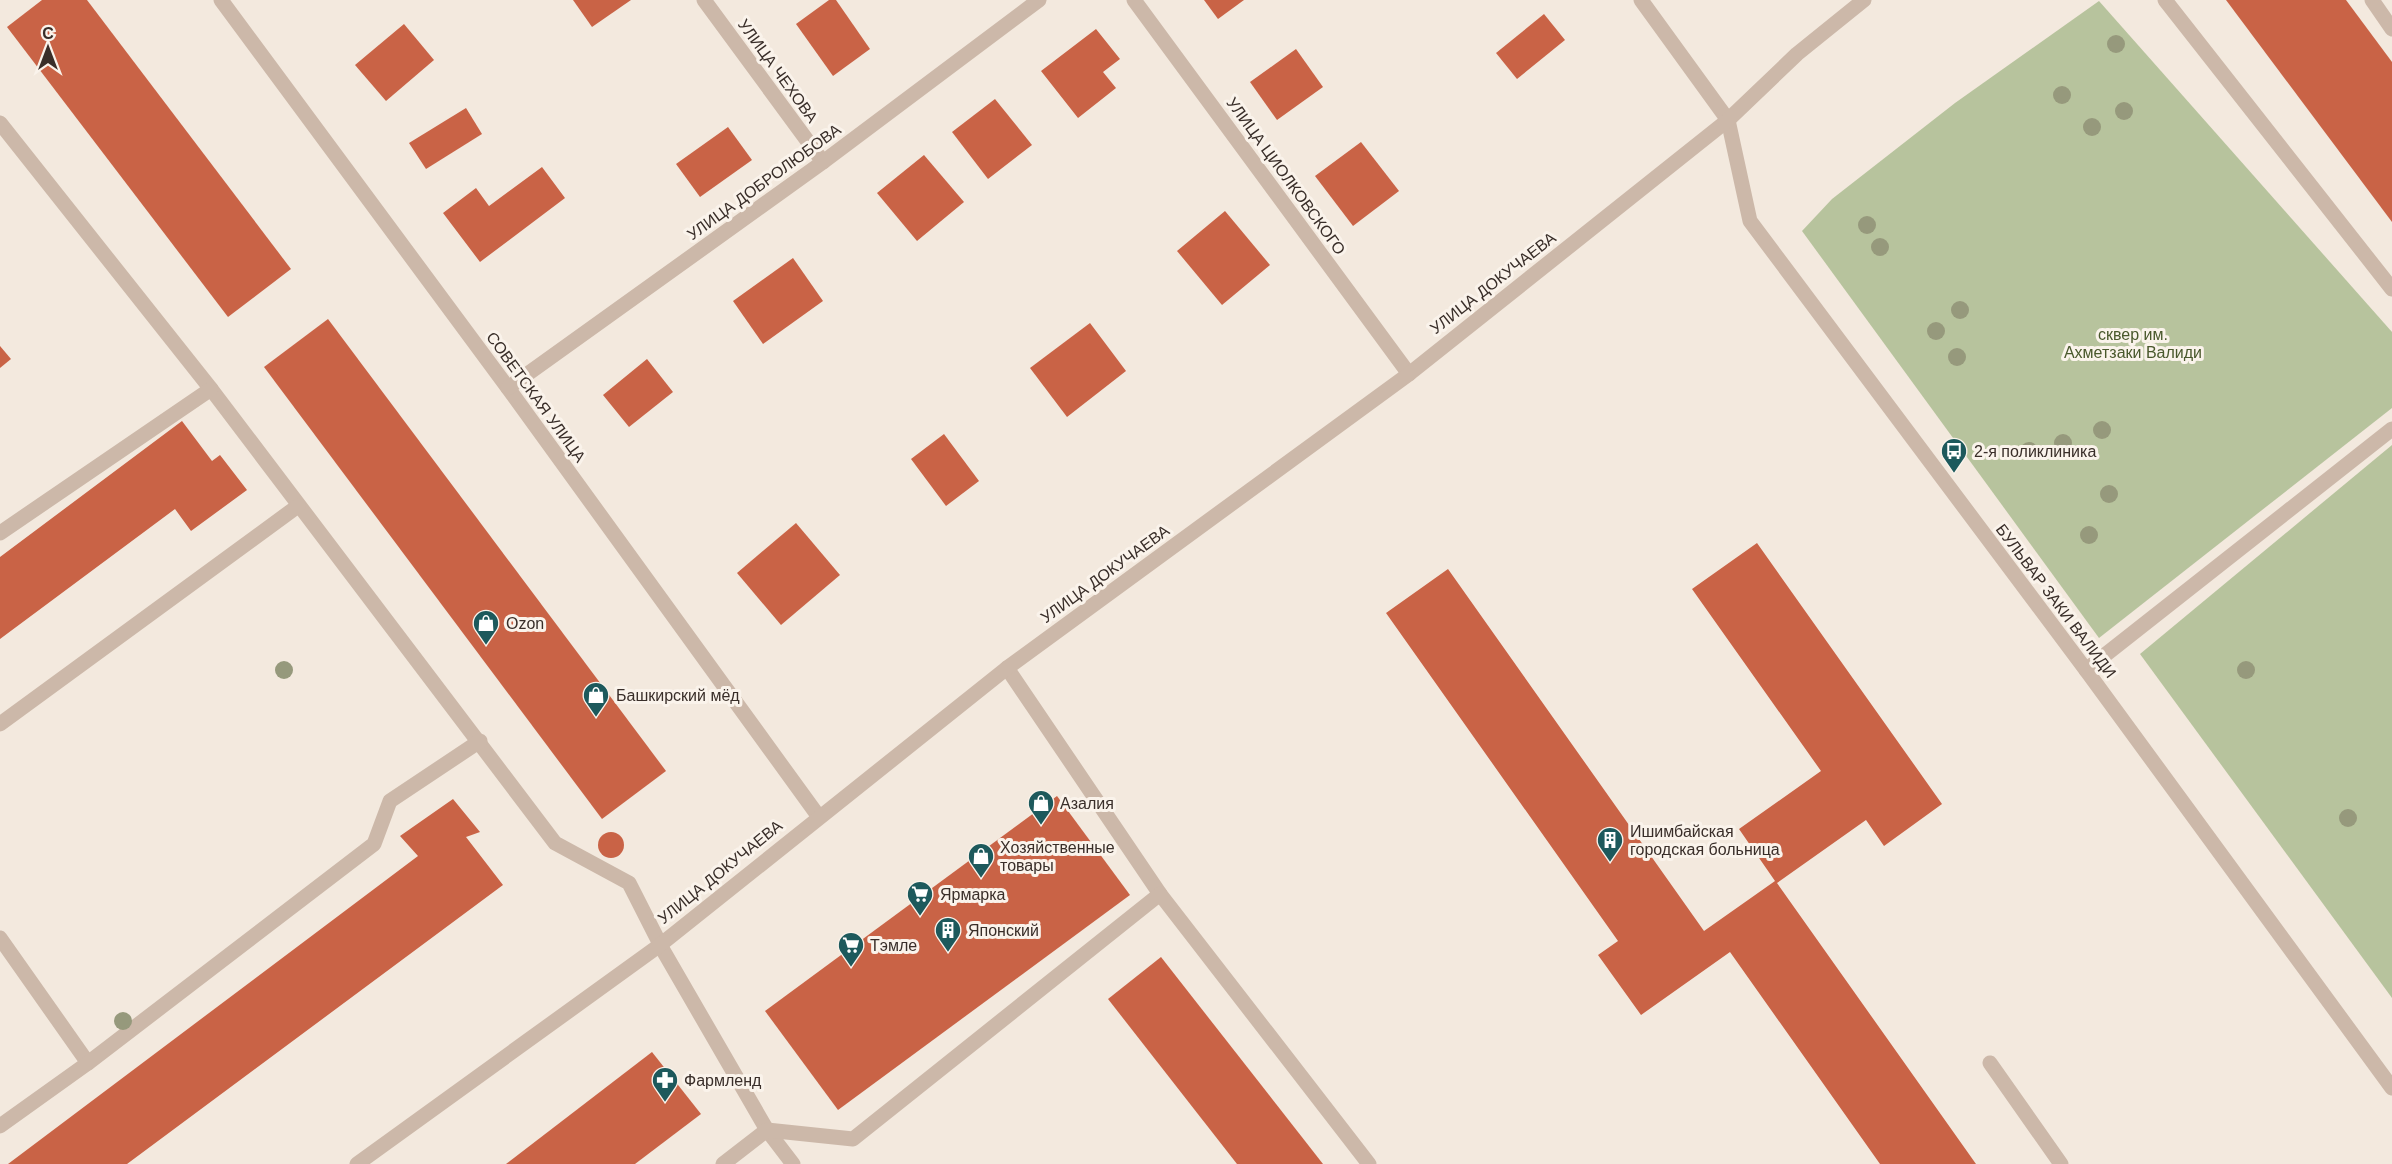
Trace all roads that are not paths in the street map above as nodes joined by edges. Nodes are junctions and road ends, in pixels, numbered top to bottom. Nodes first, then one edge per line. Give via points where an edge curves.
1 (221, 0) edge
2 (704, 0) edge
3 (1039, 0) edge
4 (1134, 0) edge
5 (1641, 0) edge
6 (1864, 0) edge
7 (2165, 0) edge
8 (2372, 0) edge
9 (2392, 29) edge
10 (1728, 120) junction
11 (0, 123) edge
12 (823, 162) junction
13 (2392, 289) edge
14 (1408, 374) junction
15 (508, 388) junction
16 (211, 389) junction
17 (2392, 429) edge
18 (298, 506) junction
19 (0, 533) edge
20 (1008, 668) junction
21 (2086, 670) junction
22 (0, 724) edge
23 (480, 741) junction
24 (819, 817) junction
25 (1160, 894) junction
26 (0, 938) edge
27 (660, 944) junction
28 (88, 1063) junction
29 (1990, 1063) dead end
30 (2392, 1088) edge
31 (0, 1126) edge
32 (767, 1130) junction
33 (357, 1164) edge
34 (723, 1164) edge
35 (794, 1164) edge
36 (1369, 1164) edge
37 (2061, 1164) edge

1 - 15 street, СОВЕТСКАЯ УЛИЦА
2 - 12 street, УЛИЦА ЧЕХОВА
3 - 12 street, УЛИЦА ДОБРОЛЮБОВА
4 - 14 street, УЛИЦА ЦИОЛКОВСКОГО
5 - 10 street
6 - 10 street, УЛИЦА ДОКУЧАЕВА via 1797,54
7 - 13 street
8 - 9 street
10 - 14 street, УЛИЦА ДОКУЧАЕВА
10 - 21 street, БУЛЬВАР ЗАКИ ВАЛИДИ via 1750,221
11 - 16 street
12 - 15 street, УЛИЦА ДОБРОЛЮБОВА
14 - 20 street, УЛИЦА ДОКУЧАЕВА
15 - 24 street, СОВЕТСКАЯ УЛИЦА
16 - 18 street
16 - 19 street
17 - 21 street
18 - 22 street
18 - 23 street
20 - 24 street, УЛИЦА ДОКУЧАЕВА
20 - 25 street
21 - 30 street, БУЛЬВАР ЗАКИ ВАЛИДИ
23 - 27 street via 555,843 629,883
23 - 28 street via 390,801 374,844
24 - 27 street, УЛИЦА ДОКУЧАЕВА
25 - 32 street via 853,1138
25 - 36 street
26 - 28 street
27 - 32 street
27 - 33 street, УЛИЦА ДОКУЧАЕВА
28 - 31 street
29 - 37 street
32 - 34 street
32 - 35 street

